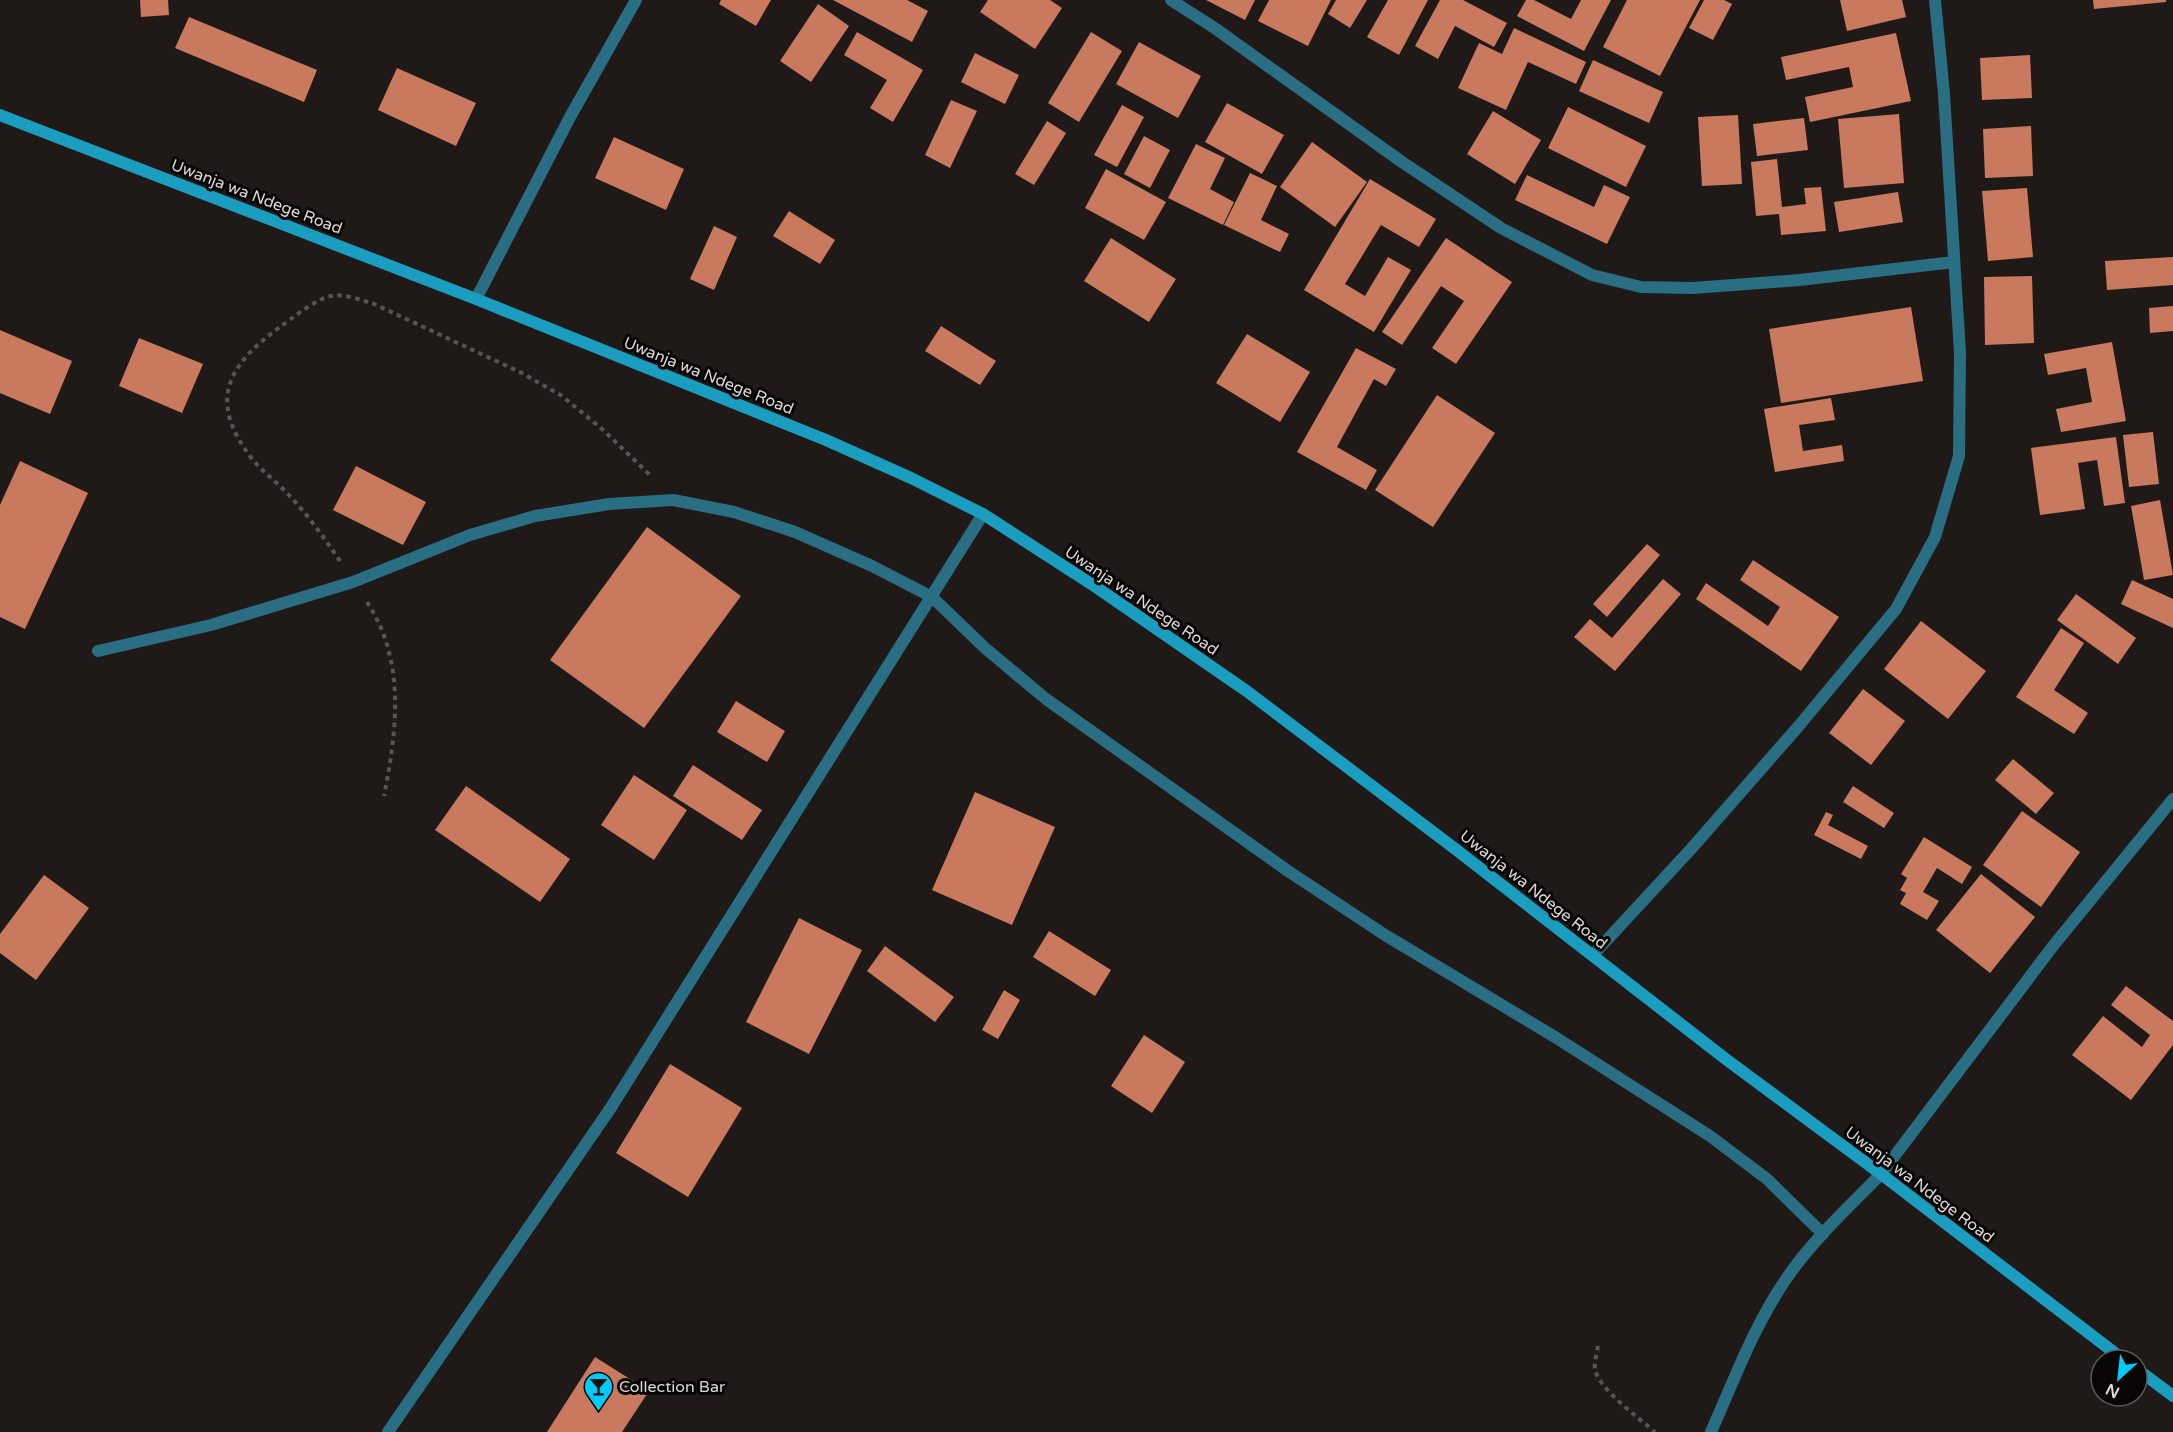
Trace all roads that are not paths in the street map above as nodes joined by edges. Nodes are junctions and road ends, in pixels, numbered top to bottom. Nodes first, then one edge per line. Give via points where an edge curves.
1 (636, 0) edge
2 (1171, 0) edge
3 (1935, 0) edge
4 (0, 115) edge
5 (1954, 262) junction
6 (477, 299) junction
7 (983, 514) junction
8 (932, 597) junction
9 (98, 651) dead end
10 (2173, 799) edge
11 (1593, 955) junction
12 (1881, 1174) junction
13 (1823, 1234) junction
14 (2108, 1348) edge
15 (2149, 1378) edge
16 (2173, 1396) edge
17 (388, 1432) edge
18 (1711, 1432) edge

1 - 6 street via 570,117
2 - 5 street via 1501,228 1592,275 1641,287 1693,288
3 - 5 street
4 - 6 main road, Uwanja wa Ndege Road
5 - 11 street via 1960,353 1959,456 1935,537 1896,609 1797,728
6 - 7 main road, Uwanja wa Ndege Road via 826,440
7 - 8 street
7 - 11 main road, Uwanja wa Ndege Road via 1248,692
8 - 9 street via 795,532 734,512 673,500 609,504 535,516 470,535 353,582 212,624
8 - 13 street via 985,648 1055,705 1385,935 1710,1136 1767,1179
8 - 17 street via 610,1109
10 - 12 street via 2053,946
11 - 12 main road, Uwanja wa Ndege Road
12 - 13 street
12 - 14 main road, Uwanja wa Ndege Road
13 - 18 street via 1791,1272 1760,1322
15 - 16 main road

